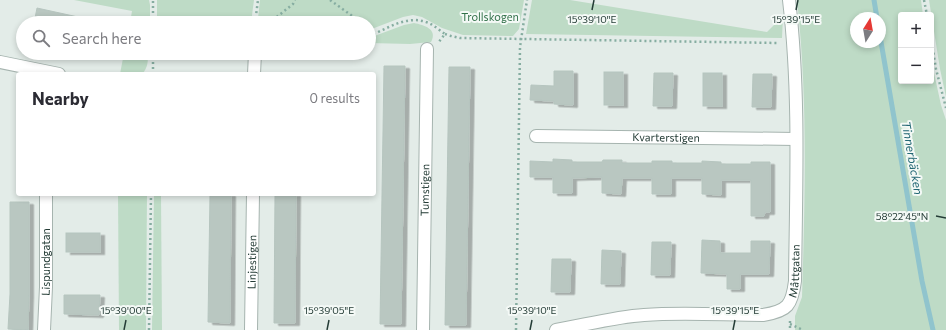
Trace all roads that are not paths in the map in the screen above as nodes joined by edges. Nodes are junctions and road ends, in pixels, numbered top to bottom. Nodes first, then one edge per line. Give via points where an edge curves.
1 (789, 0) edge
2 (427, 49) road end
3 (255, 60) edge
4 (0, 62) edge
5 (43, 72) edge
6 (254, 72) edge
7 (536, 136) dead end
8 (796, 140) junction
9 (46, 196) edge
10 (253, 196) edge
11 (44, 330) edge
12 (251, 330) edge
13 (423, 330) edge
14 (556, 330) edge

1 - 8 street, Måttgatan
2 - 13 street, Tumstigen
3 - 6 street
4 - 5 street
7 - 8 street, Kvarterstigen
8 - 14 street, Måttgatan via 795,281 792,299 782,310 763,315 642,315
9 - 11 street, Lispundgatan
10 - 12 street, Linjestigen

